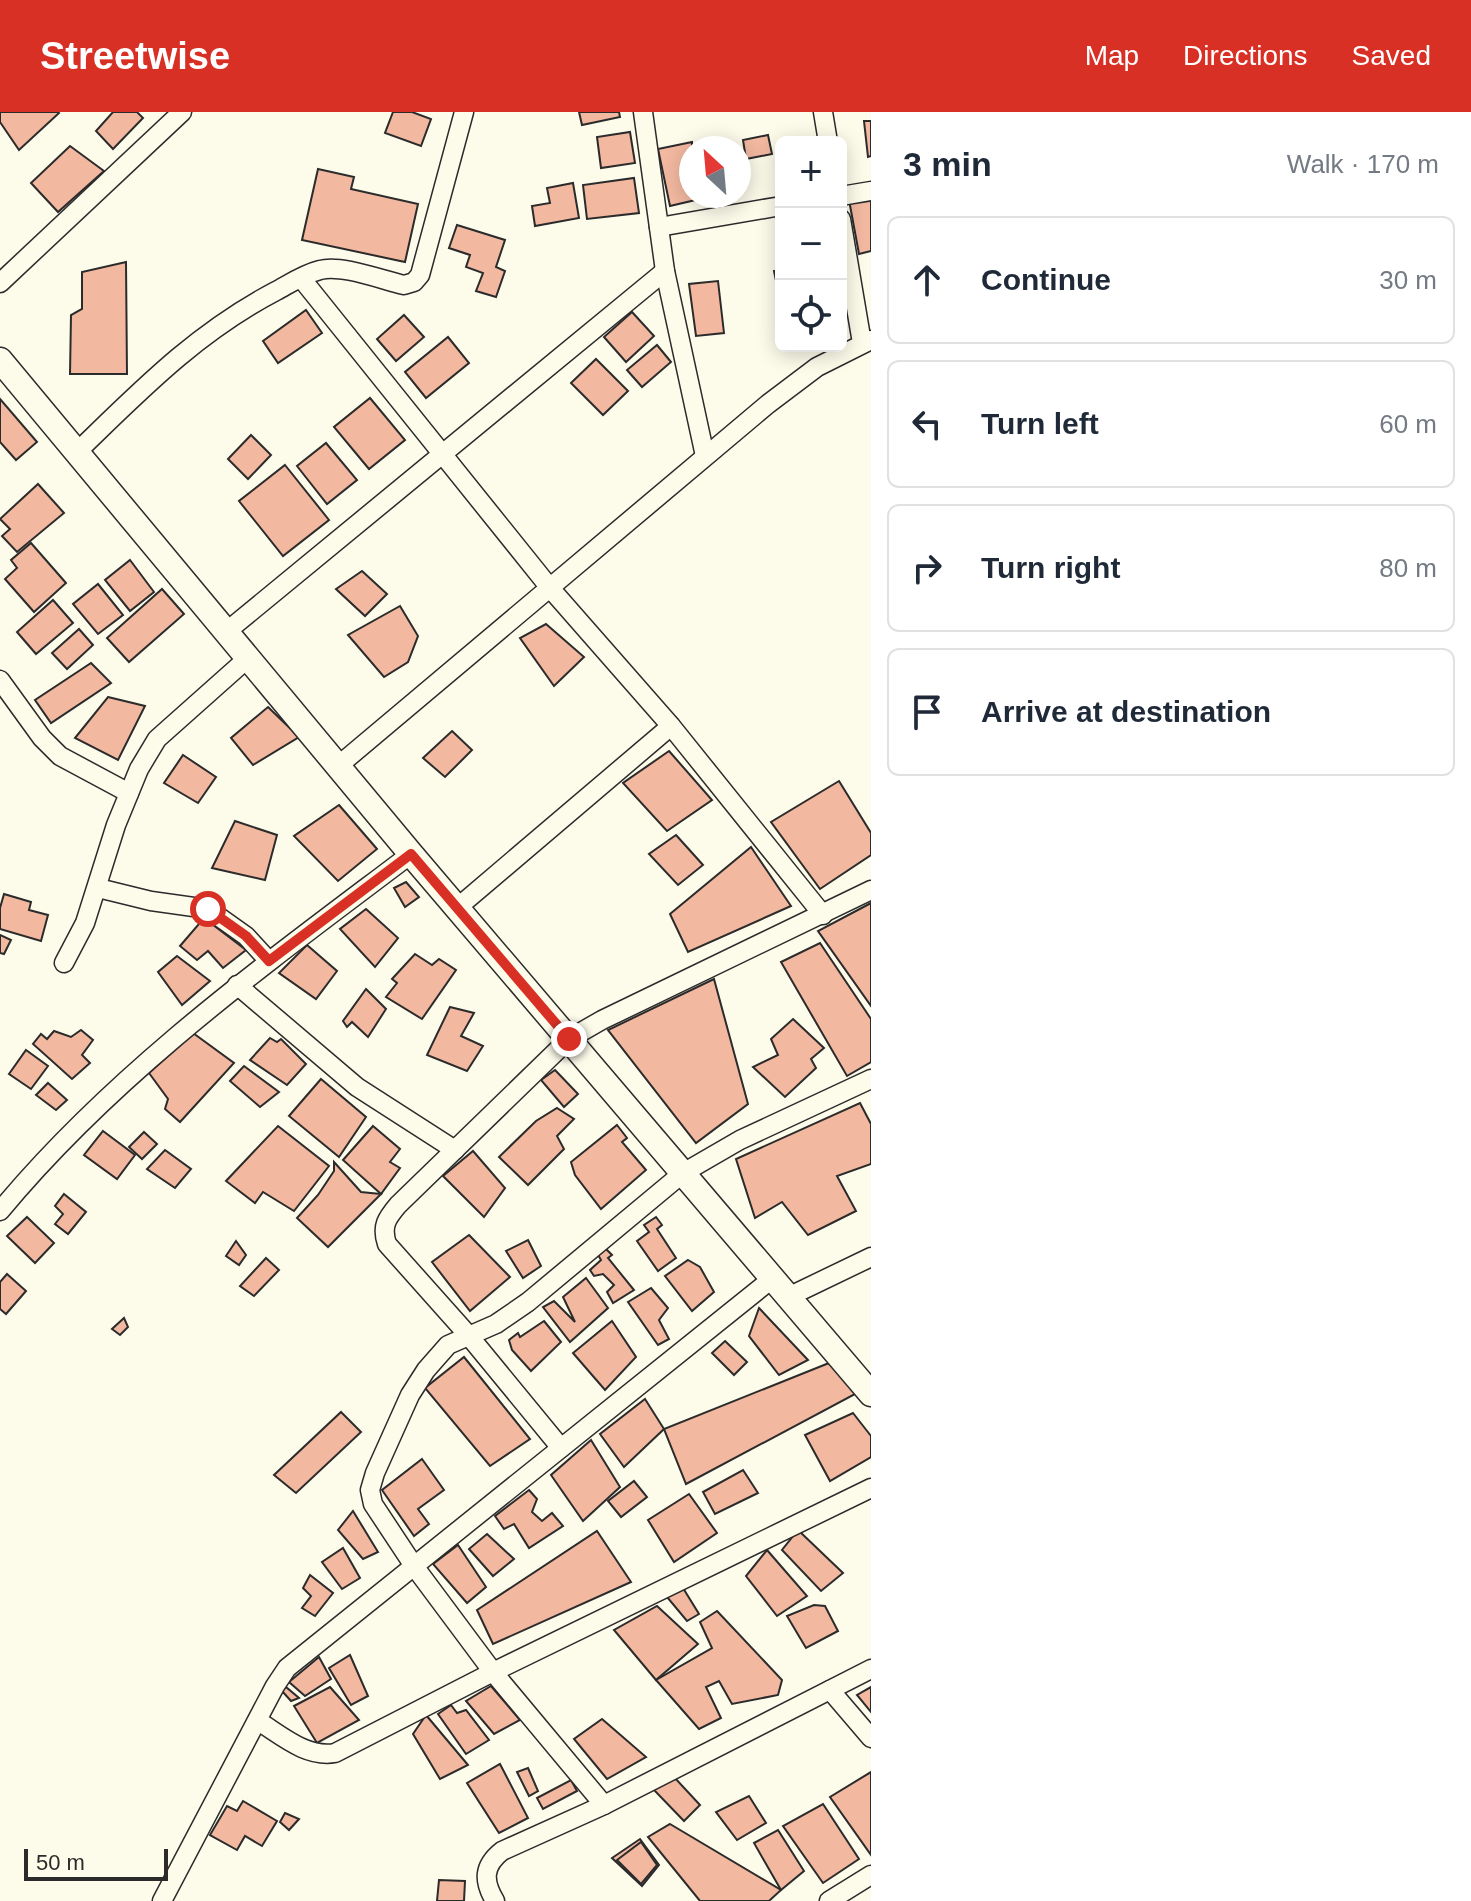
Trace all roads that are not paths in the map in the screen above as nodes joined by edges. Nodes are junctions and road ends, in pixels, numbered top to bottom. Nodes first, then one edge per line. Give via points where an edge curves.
1 (154, 112) edge
2 (182, 112) edge
3 (464, 112) edge
4 (643, 112) edge
5 (823, 112) edge
6 (167, 127) junction
7 (827, 136) edge
8 (871, 191) edge
9 (847, 195) edge
10 (775, 207) edge
11 (659, 227) junction
12 (847, 248) edge
13 (665, 271) junction
14 (301, 278) junction
15 (0, 283) edge
16 (866, 341) edge
17 (0, 360) edge
18 (77, 452) junction
19 (444, 454) junction
20 (705, 456) junction
21 (550, 588) junction
22 (226, 632) junction
23 (248, 658) junction
24 (0, 680) edge
25 (671, 726) junction
26 (338, 766) junction
27 (129, 793) junction
28 (411, 854) junction
29 (98, 888) junction
30 (871, 890) edge
31 (457, 908) junction
32 (823, 915) junction
33 (269, 961) junction
34 (64, 963) dead end
35 (237, 985) junction
36 (569, 1039) junction
37 (871, 1079) edge
38 (455, 1150) junction
39 (683, 1173) junction
40 (0, 1211) edge
41 (871, 1257) edge
42 (780, 1288) junction
43 (469, 1336) junction
44 (871, 1394) edge
45 (561, 1448) junction
46 (871, 1488) edge
47 (414, 1566) junction
48 (871, 1669) edge
49 (493, 1672) junction
50 (830, 1690) junction
51 (258, 1721) junction
52 (871, 1738) edge
53 (604, 1805) junction
54 (871, 1875) edge
55 (162, 1901) edge
56 (495, 1901) edge
57 (829, 1901) edge

1 - 6 street
2 - 6 street
3 - 14 street via 414,282 404,285 336,269
4 - 11 street
5 - 7 street
6 - 15 street
8 - 9 street
10 - 11 street
11 - 13 street
12 - 16 street
13 - 19 street
13 - 20 street
14 - 18 street via 205,333
14 - 19 street
16 - 20 street via 817,367
17 - 18 street
18 - 22 street
19 - 21 street
19 - 22 street
20 - 21 street
21 - 25 street
21 - 26 street
22 - 23 street
23 - 26 street
23 - 27 street via 157,739
24 - 27 street via 60,756
25 - 31 street
25 - 32 street
26 - 28 street
27 - 29 street
28 - 31 street
28 - 33 street
29 - 33 street via 208,909 246,936
29 - 34 street
30 - 32 street
31 - 36 street
32 - 36 street
33 - 35 street
35 - 38 street via 357,1087
35 - 40 street via 129,1079 33,1171
36 - 38 street
36 - 39 street
37 - 39 street via 740,1140
38 - 43 street via 398,1205 383,1233
39 - 42 street
39 - 43 street via 528,1302
41 - 42 street
42 - 44 street
42 - 45 street
43 - 45 street
43 - 47 street via 448,1345 426,1370 370,1490 373,1504
45 - 47 street
46 - 49 street
47 - 49 street
47 - 51 street via 287,1668
48 - 50 street
49 - 51 street via 322,1756
49 - 53 street
50 - 52 street
50 - 53 street
51 - 55 street
53 - 56 street via 491,1860 486,1872
54 - 57 street

